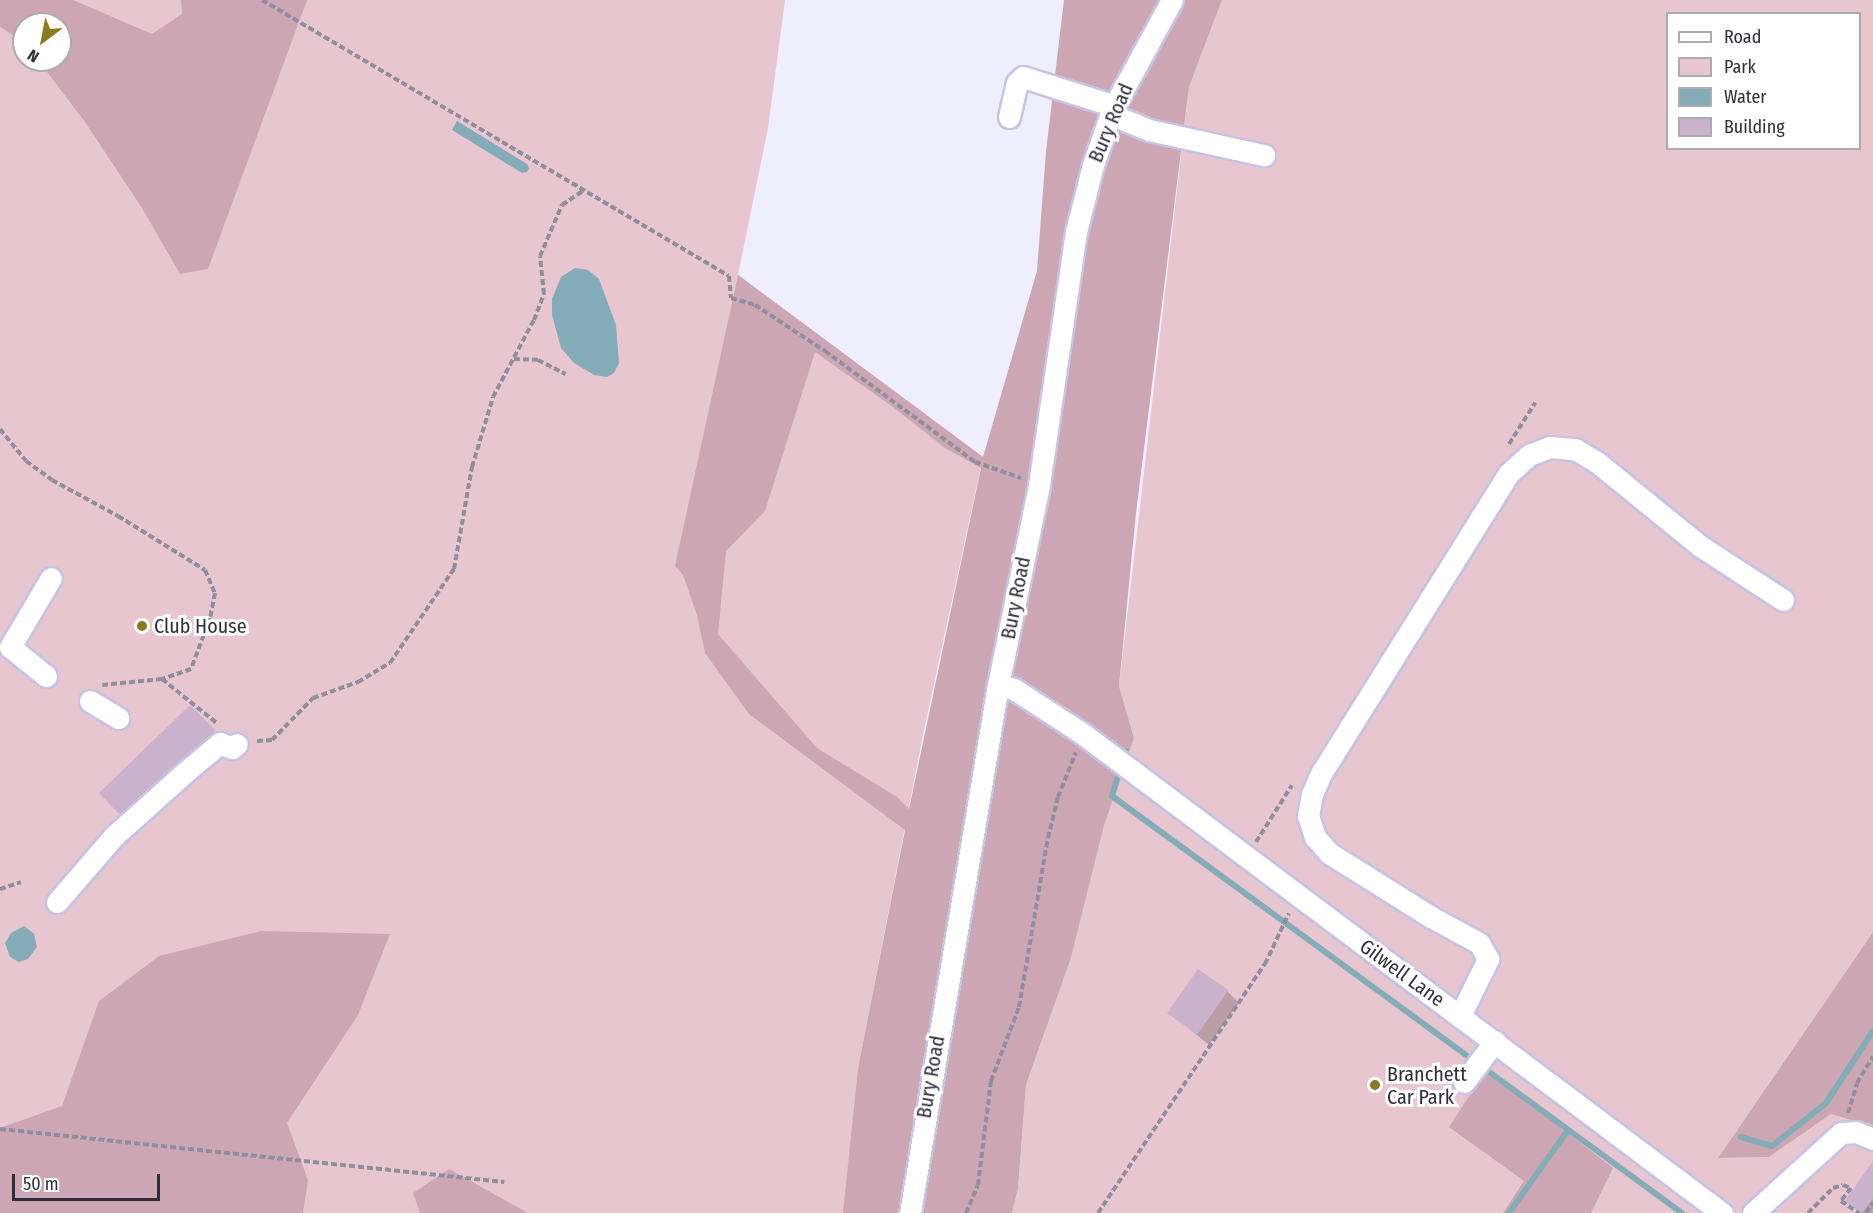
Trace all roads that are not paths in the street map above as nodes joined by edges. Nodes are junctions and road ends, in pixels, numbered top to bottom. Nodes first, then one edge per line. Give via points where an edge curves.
1 (1172, 0) edge
2 (1112, 110) junction
3 (1009, 117) dead end
4 (1264, 155) dead end
5 (51, 578) dead end
6 (1783, 600) dead end
7 (46, 676) dead end
8 (998, 685) junction
9 (91, 693) road end
10 (118, 717) dead end
11 (237, 744) road end
12 (57, 902) dead end
13 (1460, 1016) junction
14 (1495, 1041) junction
15 (1464, 1082) dead end
16 (1873, 1139) edge
17 (910, 1213) edge
18 (1722, 1213) edge
19 (1753, 1213) edge

1 - 2 street, Bury Road
2 - 3 street via 1023,77 1017,83
2 - 4 street via 1149,130
2 - 8 street, Bury Road via 1076,231 1039,485
5 - 7 street via 10,647
6 - 13 street via 1700,546 1598,463 1575,449 1550,447 1528,454 1508,474 1322,772 1308,816 1315,837 1329,853 1479,943 1488,958
8 - 13 street, Gilwell Lane via 1014,689 1083,734
8 - 17 street, Bury Road
9 - 10 street
11 - 12 street via 232,748 220,743 157,797 114,836
13 - 14 street, Gilwell Lane
14 - 15 street
14 - 18 street, Gilwell Lane
16 - 19 street via 1856,1132 1841,1133

